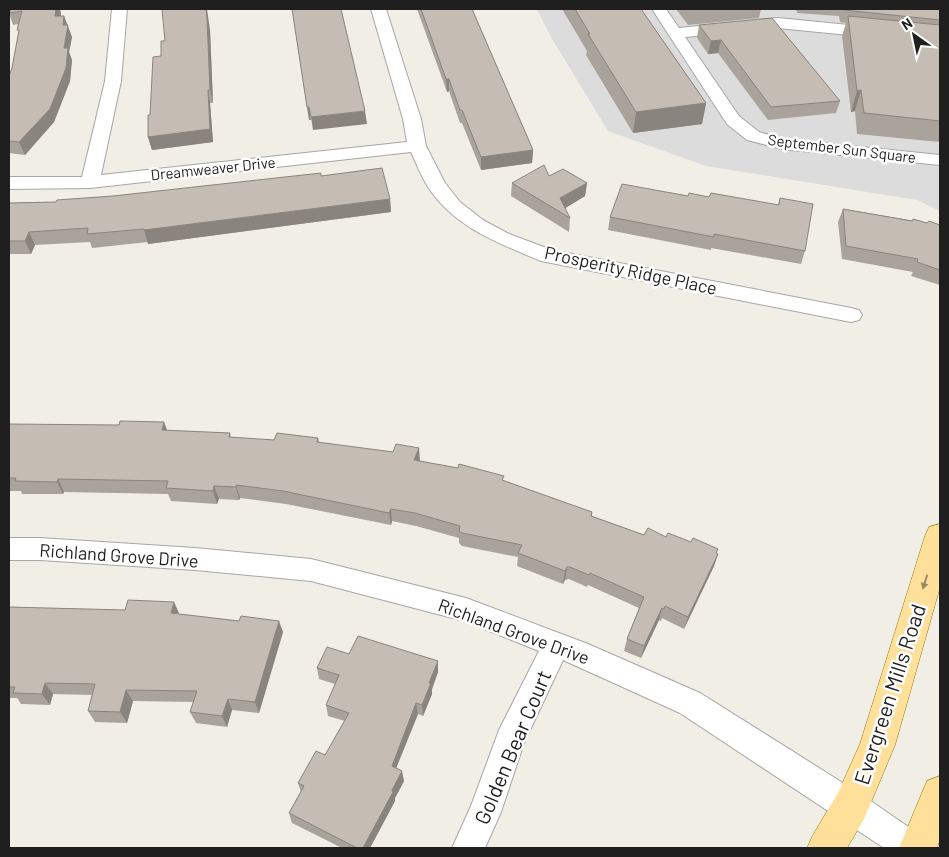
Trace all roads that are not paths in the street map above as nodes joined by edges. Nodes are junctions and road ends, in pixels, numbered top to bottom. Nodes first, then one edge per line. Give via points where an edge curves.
1 (119, 9) edge
2 (379, 9) edge
3 (659, 9) edge
4 (675, 33) junction
5 (940, 39) edge
6 (417, 146) junction
7 (940, 160) edge
8 (90, 182) junction
9 (9, 183) edge
10 (851, 315) dead end
11 (940, 536) edge
12 (9, 549) edge
13 (556, 645) junction
14 (940, 794) edge
15 (851, 806) junction
16 (468, 848) edge
17 (826, 848) edge
18 (912, 848) edge
19 (918, 848) edge

1 - 8 street via 114,81
2 - 6 street, Prosperity Ridge Place
3 - 4 street, September Sun Square
4 - 5 street via 778,23
4 - 7 street, September Sun Square via 734,120 753,136 782,144
6 - 8 street, Dreamweaver Drive
6 - 10 street, Prosperity Ridge Place via 436,185 453,206 502,238 548,256
8 - 9 street, Dreamweaver Drive
11 -> 15 main road, Evergreen Mills Road via 877,745
12 - 13 street, Richland Grove Drive via 195,559 311,570 466,610
13 - 15 street, Richland Grove Drive via 690,703
13 - 16 street, Golden Bear Court via 510,740 485,812
14 - 19 main road
15 - 17 main road, Evergreen Mills Road
15 - 18 street, Richland Grove Drive

